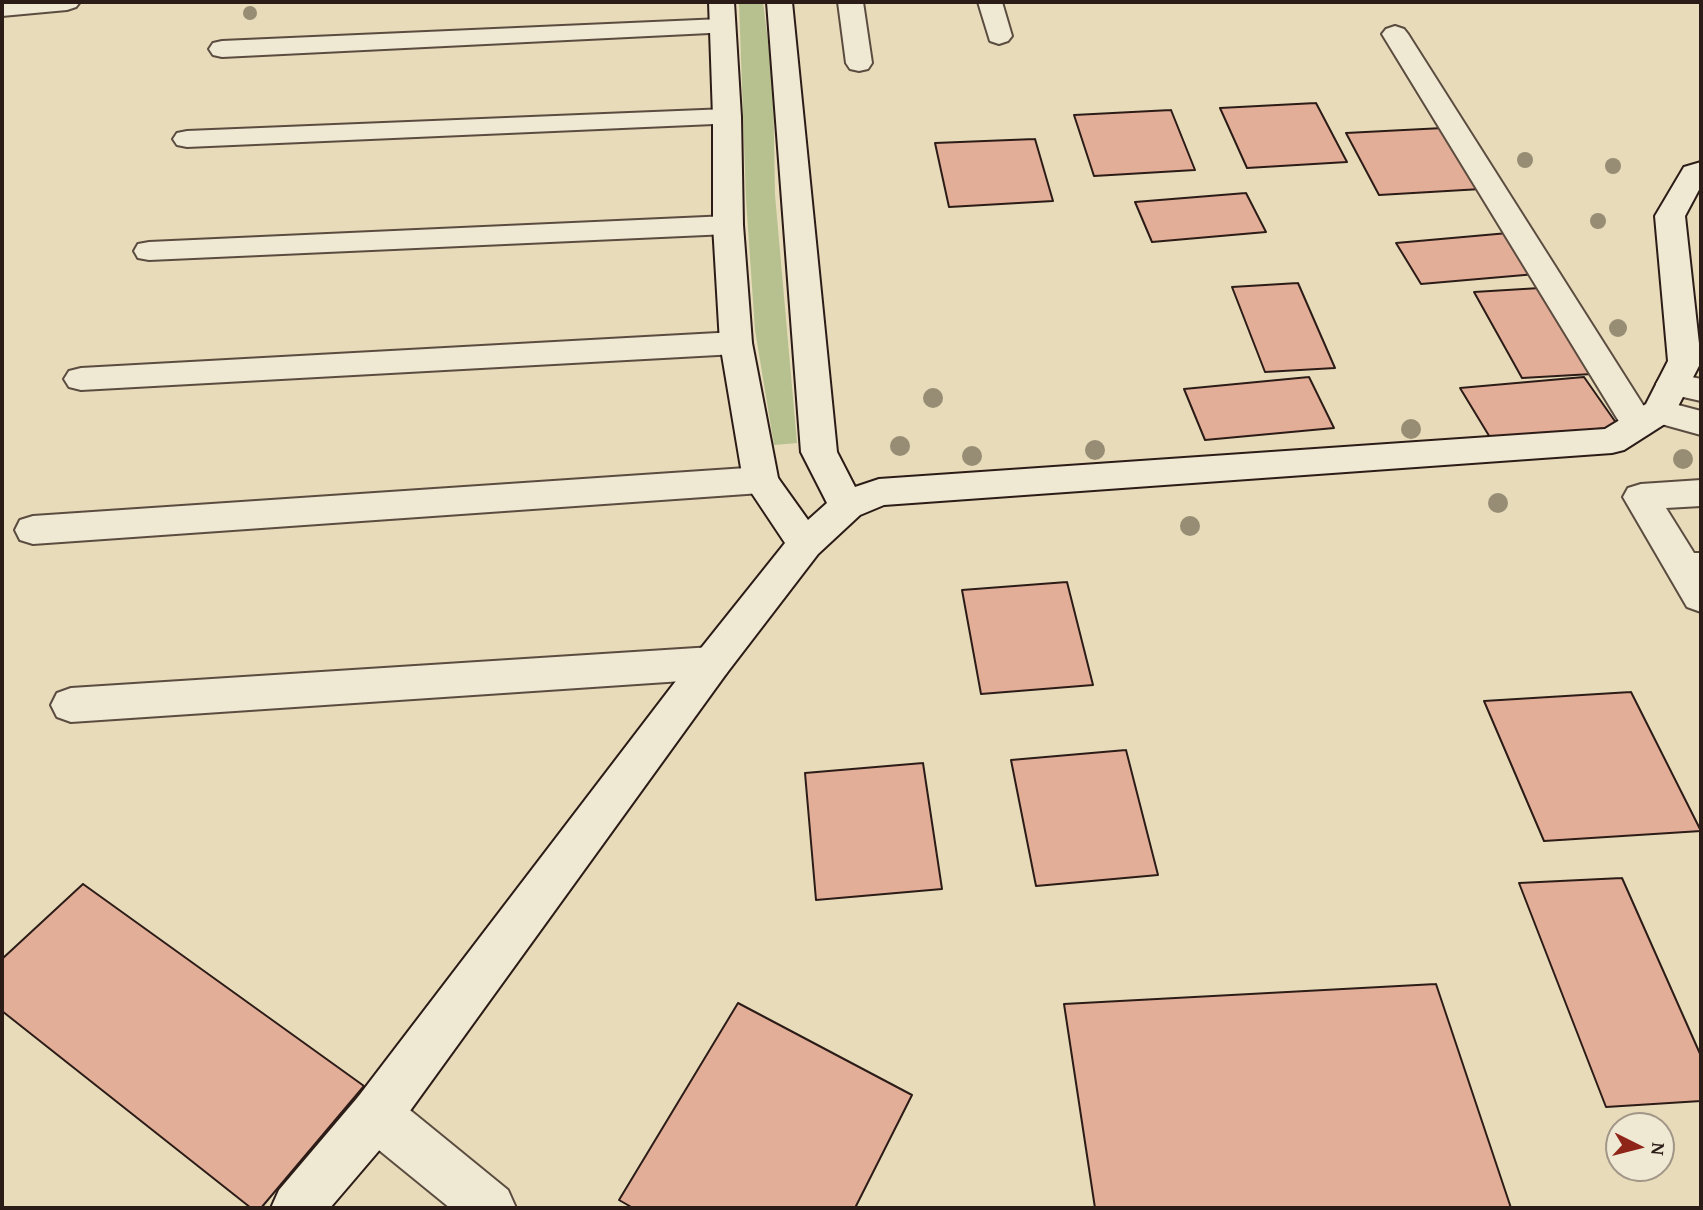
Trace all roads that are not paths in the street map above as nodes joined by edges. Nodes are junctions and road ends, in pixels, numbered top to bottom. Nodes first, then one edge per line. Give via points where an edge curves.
1 (67, 2) edge
2 (779, 2) edge
3 (850, 2) edge
4 (990, 2) edge
5 (18, 5) edge
6 (721, 15) edge
7 (1395, 34) dead end
8 (999, 36) dead end
9 (222, 49) dead end
10 (859, 63) dead end
11 (727, 117) junction
12 (187, 139) dead end
13 (1701, 170) edge
14 (728, 225) junction
15 (149, 251) dead end
16 (736, 343) junction
17 (81, 379) dead end
18 (1668, 403) edge
19 (1701, 423) edge
20 (761, 480) junction
21 (1701, 493) edge
22 (847, 506) junction
23 (33, 530) dead end
24 (805, 544) junction
25 (1695, 578) edge
26 (712, 663) junction
27 (71, 705) dead end
28 (376, 1115) junction
29 (297, 1208) edge
30 (491, 1208) edge

1 - 5 street
2 - 22 street via 819,452
3 - 10 street
4 - 8 street
6 - 9 street
6 - 11 street
7 - 18 street
11 - 12 street
11 - 14 street
13 - 18 street via 1694,173 1670,216 1685,361
14 - 15 street
14 - 16 street
16 - 17 street
16 - 20 street
18 - 19 street
18 - 22 street via 1612,441 879,492
20 - 23 street
20 - 24 street
21 - 25 street via 1641,496
22 - 24 street
24 - 26 street
26 - 27 street
26 - 28 street
28 - 29 street
28 - 30 street

